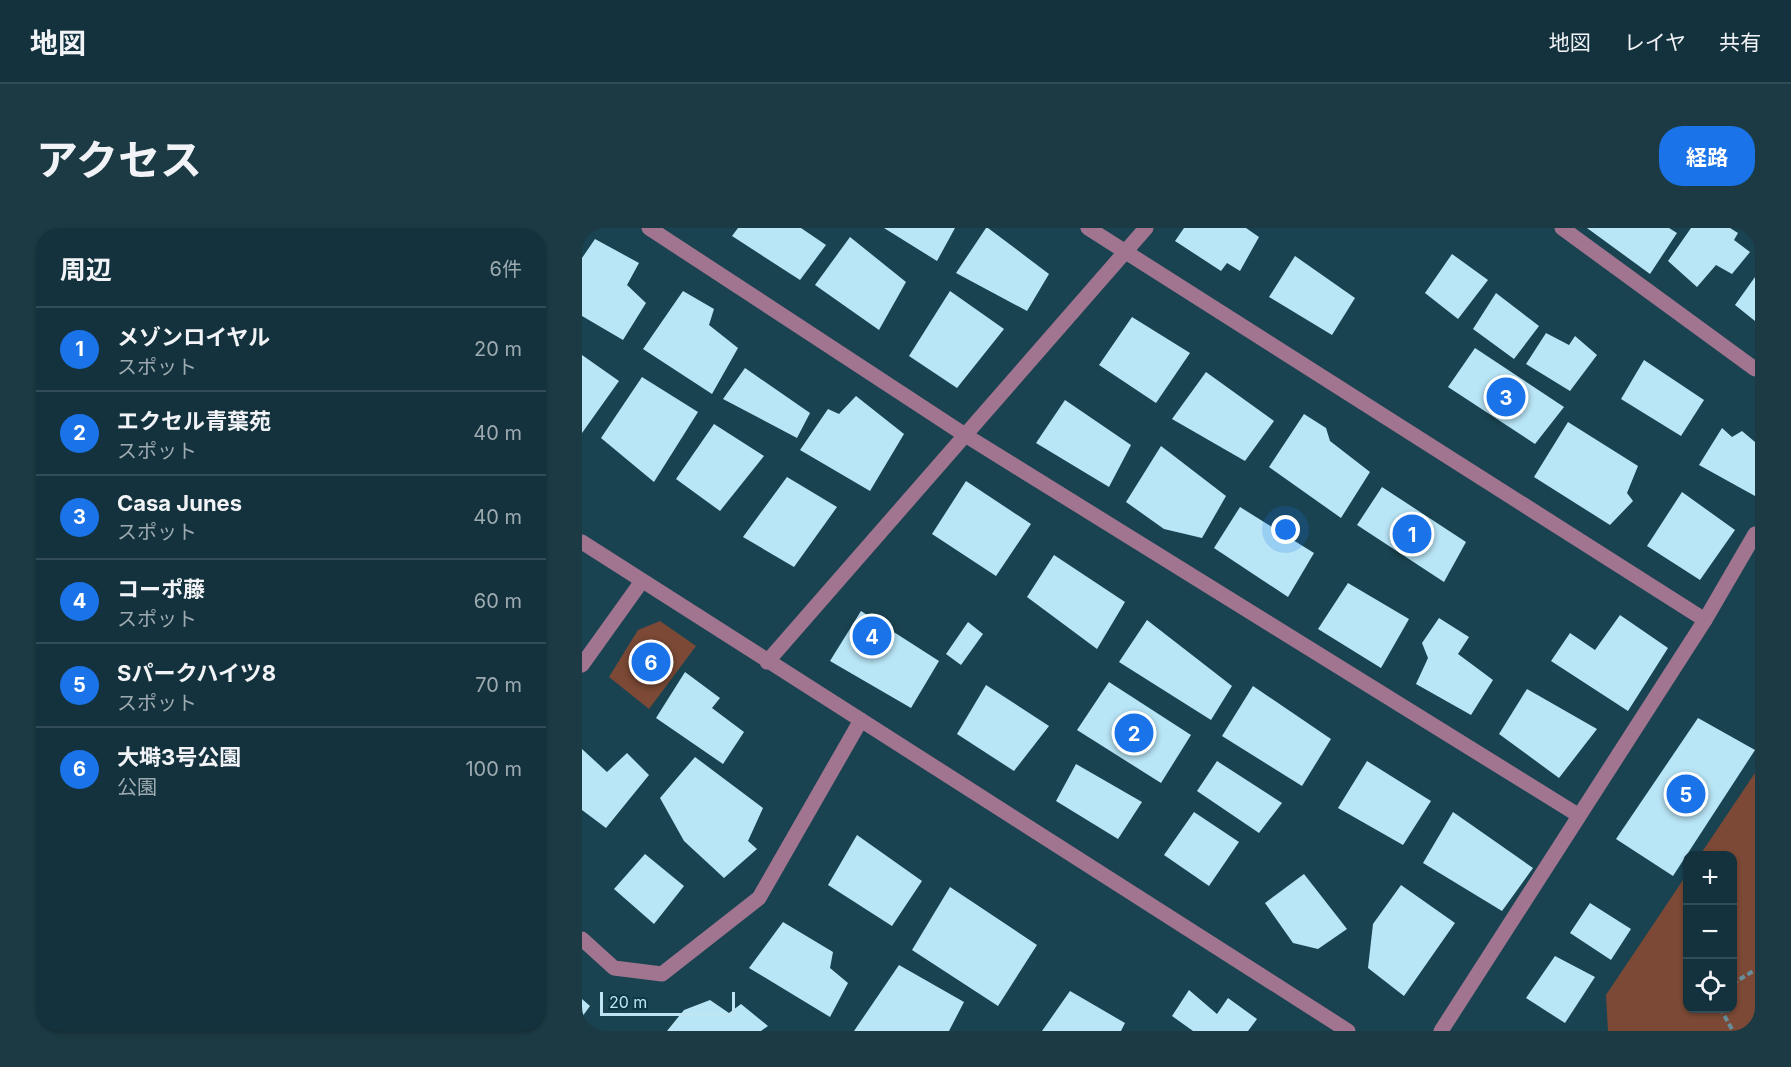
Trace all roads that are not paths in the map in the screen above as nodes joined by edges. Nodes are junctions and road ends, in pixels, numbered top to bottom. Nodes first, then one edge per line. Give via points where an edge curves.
1 (649, 228) edge
2 (1089, 228) edge
3 (1146, 228) edge
4 (1562, 228) edge
5 (1125, 252) junction
6 (1755, 369) edge
7 (965, 435) junction
8 (1755, 534) edge
9 (582, 542) edge
10 (642, 581) junction
11 (1705, 620) junction
12 (767, 662) junction
13 (582, 665) edge
14 (861, 720) junction
15 (1578, 816) junction
16 (582, 939) edge
17 (1348, 1031) edge
18 (1441, 1031) edge

1 - 7 street
2 - 5 street
3 - 5 street
4 - 6 street
5 - 7 street
5 - 11 street
7 - 12 street
7 - 15 street
8 - 11 street
9 - 10 street
10 - 12 street
10 - 13 street
11 - 15 street
12 - 14 street
14 - 16 street via 759,898 662,974 614,968
14 - 17 street
15 - 18 street

